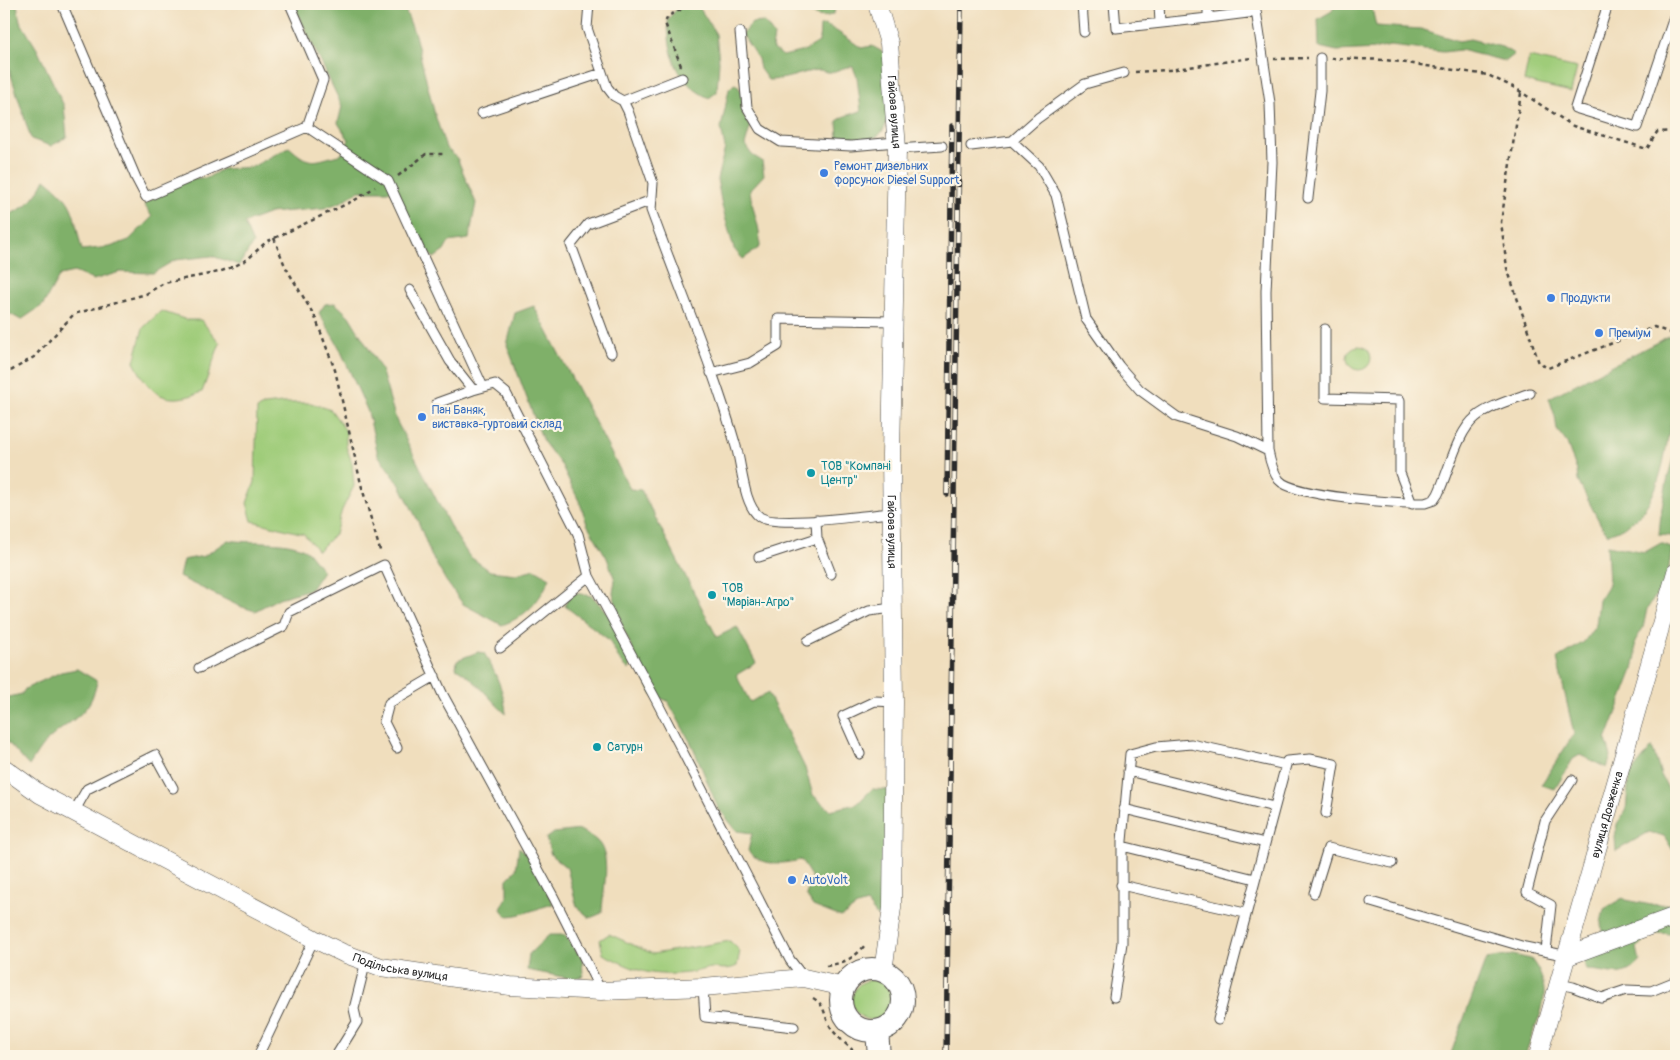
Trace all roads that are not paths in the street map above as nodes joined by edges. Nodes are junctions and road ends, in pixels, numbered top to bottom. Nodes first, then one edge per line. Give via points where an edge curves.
1 (62, 4) edge
2 (290, 4) edge
3 (589, 4) edge
4 (877, 4) edge
5 (1082, 4) edge
6 (1114, 4) edge
7 (1159, 4) edge
8 (1208, 4) edge
9 (1608, 4) edge
10 (1255, 8) edge
11 (1676, 11) edge
12 (1208, 18) junction
13 (1160, 23) junction
14 (740, 32) dead end
15 (1084, 32) dead end
16 (1320, 58) road end
17 (602, 73) junction
18 (1124, 73) road end
19 (682, 78) road end
20 (622, 101) junction
21 (482, 113) dead end
22 (306, 127) junction
23 (1012, 141) junction
24 (896, 145) junction
25 (942, 146) dead end
26 (970, 146) dead end
27 (1308, 198) dead end
28 (652, 200) junction
29 (410, 290) dead end
30 (894, 322) junction
31 (1325, 329) dead end
32 (611, 353) dead end
33 (711, 373) junction
34 (483, 387) junction
35 (473, 390) junction
36 (1530, 393) dead end
37 (437, 403) dead end
38 (1268, 451) junction
39 (1412, 504) junction
40 (892, 513) junction
41 (816, 520) junction
42 (818, 538) junction
43 (760, 557) dead end
44 (831, 574) dead end
45 (589, 576) junction
46 (1675, 582) edge
47 (893, 608) junction
48 (808, 640) dead end
49 (500, 648) dead end
50 (199, 668) dead end
51 (435, 676) junction
52 (894, 702) junction
53 (397, 748) dead end
54 (860, 754) dead end
55 (1286, 765) junction
56 (4, 768) edge
57 (1128, 772) junction
58 (1572, 780) dead end
59 (173, 788) dead end
60 (1274, 808) junction
61 (1124, 809) junction
62 (74, 812) junction
63 (1326, 812) dead end
64 (1265, 844) junction
65 (1122, 846) junction
66 (1392, 863) dead end
67 (1255, 879) junction
68 (1121, 885) junction
69 (1314, 894) dead end
70 (1371, 902) dead end
71 (1245, 913) junction
72 (1676, 916) edge
73 (314, 939) junction
74 (1546, 951) junction
75 (1568, 956) junction
76 (366, 962) junction
77 (883, 971) junction
78 (804, 978) junction
79 (1676, 981) edge
80 (1560, 984) junction
81 (703, 987) junction
82 (844, 987) junction
83 (601, 991) junction
84 (1114, 997) dead end
85 (1218, 1020) dead end
86 (794, 1027) dead end
87 (877, 1031) junction
88 (258, 1056) edge
89 (336, 1056) edge
90 (879, 1056) edge
91 (1538, 1056) edge

1 - 22 lane via 146,197
2 - 22 lane via 323,80
3 - 17 lane via 587,28
4 - 24 street, Гайова вулиця via 889,43
5 - 15 lane
6 - 13 lane via 1116,28
7 - 13 lane
8 - 12 lane
9 - 11 lane via 1575,108 1637,128
10 - 12 lane
10 - 38 lane via 1270,103 1272,162 1266,291
12 - 13 lane
14 - 24 lane via 747,106 760,129 781,142
16 - 27 lane via 1320,91
17 - 20 lane via 607,88
17 - 21 lane
18 - 23 lane via 1085,84
19 - 20 lane
20 - 28 lane via 652,183
22 - 34 lane via 388,181
23 - 26 lane
23 - 38 lane via 1039,166 1056,195 1086,319 1119,366 1140,390 1177,417 1237,436
24 - 25 lane
24 - 30 street, Гайова вулиця
28 - 32 lane via 588,224 571,245
28 - 33 lane via 651,210
29 - 35 lane via 450,361
30 - 33 lane via 778,319 778,346 750,363
30 - 40 street, Гайова вулиця
31 - 39 lane via 1325,398 1400,400 1400,473
33 - 41 lane via 737,449 751,507 770,521
34 - 35 lane
34 - 45 lane via 495,384 506,393 515,408 578,534
35 - 37 lane
36 - 39 lane via 1474,418 1462,433 1446,478 1434,500
38 - 39 lane via 1280,480 1294,490
40 - 41 lane
40 - 47 street, Гайова вулиця
41 - 42 lane
42 - 43 lane
42 - 44 lane
45 - 49 lane
45 - 78 lane via 790,960
46 - 75 street, вулиця Довженка
47 - 48 lane via 869,611
47 - 52 street, Гайова вулиця
50 - 51 lane via 284,626 289,612 384,565
51 - 53 lane via 389,703 384,722
51 - 83 lane
52 - 54 lane via 875,701 843,716
52 - 77 street, Гайова вулиця via 892,908
55 - 57 lane via 1191,744 1156,746 1130,754
55 - 60 lane
55 - 63 lane via 1286,761 1310,759 1334,764
56 - 62 street, Подільська вулиця via 40,794
57 - 60 lane
57 - 61 lane
58 - 74 lane via 1545,821 1527,892 1551,905
59 - 62 lane via 155,755 87,789
60 - 64 lane
61 - 64 lane
61 - 65 lane
62 - 73 street, Подільська вулиця
64 - 67 lane
65 - 67 lane
65 - 68 lane
66 - 69 lane via 1328,848
67 - 71 lane
68 - 71 lane
68 - 84 lane via 1122,943
70 - 74 lane
71 - 85 lane
72 - 75 street
73 - 76 street, Подільська вулиця
73 - 88 lane
74 - 75 lane
75 - 80 street, вулиця Довженка
76 - 83 street, Подільська вулиця via 418,974 501,985
76 - 89 lane via 354,1009 357,1022
77 - 82 street via 874,969 856,973
77 - 87 street via 898,984 903,1004 894,1022
78 - 81 street, Подільська вулиця
78 - 82 street, Подільська вулиця
79 - 80 lane via 1650,991 1626,990 1602,998
80 - 91 street, вулиця Довженка
81 - 83 street, Подільська вулиця
81 - 86 lane via 705,1016
82 - 87 street via 845,1014 858,1028
87 - 90 street

